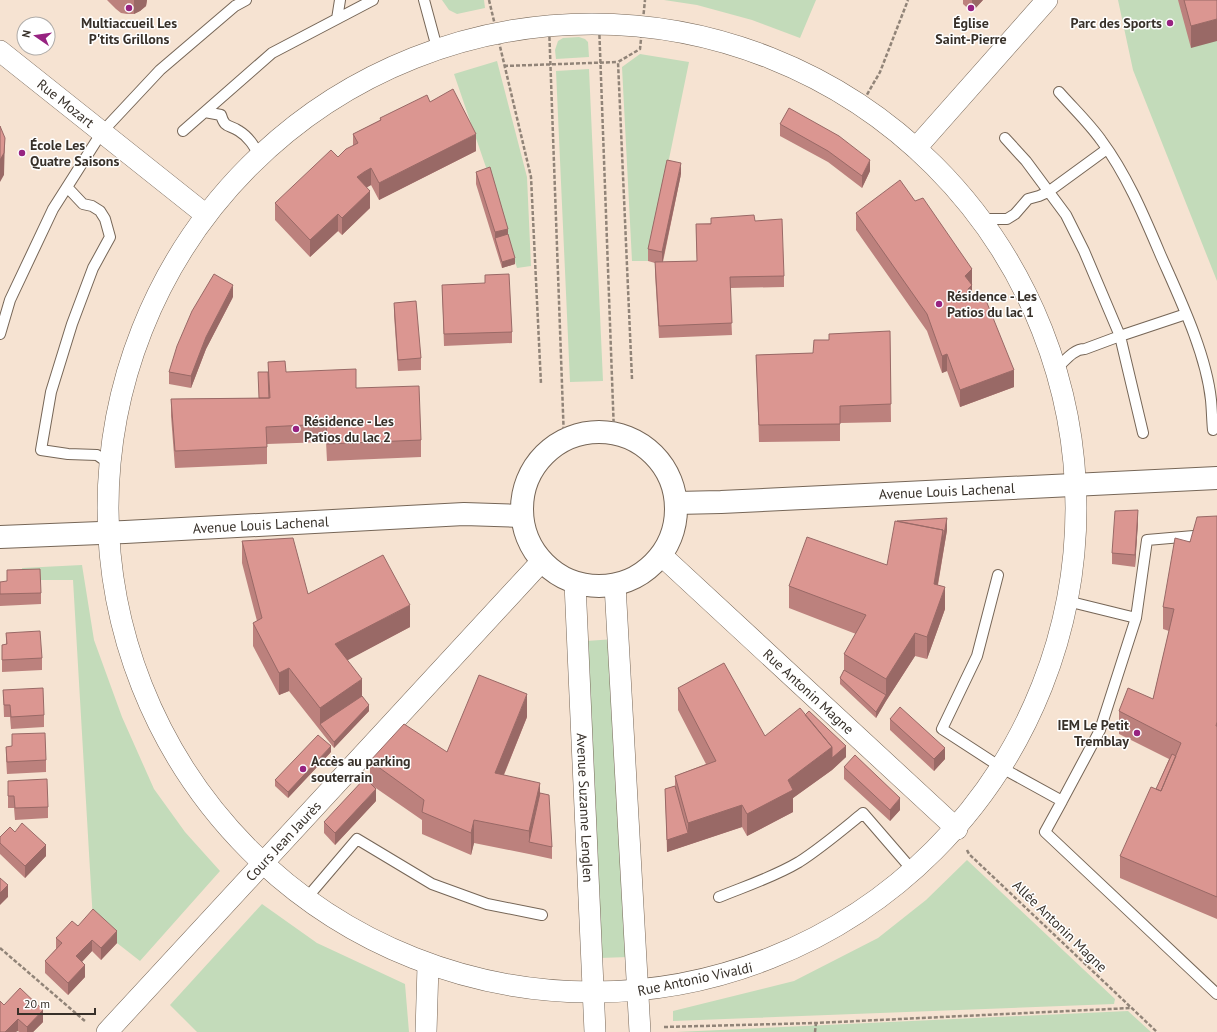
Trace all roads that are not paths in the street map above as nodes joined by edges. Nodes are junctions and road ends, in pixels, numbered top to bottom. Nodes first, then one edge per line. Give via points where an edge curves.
1 (246, 0) edge
2 (340, 0) edge
3 (373, 0) edge
4 (424, 0) edge
5 (1047, 0) edge
6 (337, 19) junction
7 (437, 48) junction
8 (0, 50) edge
9 (1059, 92) dead end
10 (205, 112) junction
11 (183, 131) dead end
12 (102, 132) junction
13 (1005, 138) dead end
14 (916, 148) junction
15 (1107, 149) junction
16 (260, 155) junction
17 (67, 187) junction
18 (1048, 192) junction
19 (206, 215) junction
20 (982, 219) junction
21 (1186, 314) junction
22 (0, 334) edge
23 (1120, 336) junction
24 (1057, 368) junction
25 (1213, 430) dead end
26 (1143, 433) dead end
27 (110, 464) junction
28 (1217, 478) edge
29 (1077, 485) junction
30 (676, 503) junction
31 (522, 516) junction
32 (108, 532) junction
33 (1217, 534) edge
34 (0, 537) edge
35 (661, 555) junction
36 (541, 562) junction
37 (998, 575) dead end
38 (575, 583) junction
39 (615, 585) junction
40 (1067, 601) junction
41 (1136, 618) junction
42 (1002, 768) junction
43 (1062, 801) junction
44 (957, 829) junction
45 (262, 864) junction
46 (914, 872) junction
47 (719, 897) dead end
48 (305, 900) junction
49 (542, 915) dead end
50 (428, 966) junction
51 (637, 992) junction
52 (593, 994) junction
53 (1217, 994) edge
54 (639, 1030) edge
55 (107, 1032) edge
56 (426, 1032) edge
57 (595, 1032) edge

1 - 12 lane via 234,6 160,70
2 - 6 lane
3 - 6 lane
4 - 7 lane
5 - 14 street
6 - 10 lane via 272,53
7 - 14 street, Rue Antonio Vivaldi via 496,33 548,25 615,23 690,32 762,53 831,85 893,127
7 - 16 street, Rue Antonio Vivaldi via 388,68 342,92 299,122
8 - 12 street, Rue Mozart
9 - 15 lane
10 - 11 lane
10 - 16 lane via 221,114 229,127 253,142
12 - 17 lane
12 - 19 street, Rue Mozart
13 - 18 lane via 1026,161
14 - 20 street, Rue Antonio Vivaldi via 949,178
15 - 18 lane
15 - 21 lane via 1138,203
16 - 19 street, Rue Antonio Vivaldi
17 - 22 lane via 53,209 10,300
17 - 27 lane via 83,204 100,211 110,238 93,268 72,324 51,392 41,450 97,456
18 - 20 lane via 1028,199 1008,220
18 - 23 lane via 1066,215 1084,251
19 - 27 street, Rue Antonio Vivaldi via 159,292 126,376
20 - 24 street, Rue Antonio Vivaldi via 996,239 1049,344
21 - 23 lane
21 - 25 lane via 1204,366 1211,398
23 - 24 lane via 1075,351
23 - 26 lane
24 - 29 street, Rue Antonio Vivaldi via 1068,411
27 - 32 street, Rue Antonio Vivaldi
28 - 29 street, Avenue Louis Lachenal
29 - 30 street, Avenue Louis Lachenal
29 - 40 street, Rue Antonio Vivaldi via 1074,559
30 - 31 street via 670,478 656,456 635,441 614,434 585,433 564,440 545,454 531,472 523,493
30 - 35 street via 675,522 670,539
31 - 32 street, Avenue Louis Lachenal via 464,514
31 - 36 street via 528,541
32 - 34 street, Avenue Louis Lachenal
32 - 45 street, Rue Antonio Vivaldi via 119,613 143,690 179,763 227,828
33 - 41 lane via 1146,540
35 - 39 street via 648,569 632,579
35 - 44 street, Rue Antonin Magne
36 - 38 street via 556,574
36 - 45 street, Cours Jean Jaurès
37 - 42 lane via 977,656 942,729
38 - 39 street via 595,587
38 - 52 street, Avenue Suzanne Lenglen
39 - 51 street
40 - 41 lane
40 - 42 street, Rue Antonio Vivaldi via 1061,632 1037,702
41 - 43 lane via 1100,730
42 - 43 lane
42 - 44 street, Rue Antonio Vivaldi
43 - 53 lane via 1045,832
44 - 46 street, Rue Antonio Vivaldi
45 - 48 street, Rue Antonio Vivaldi
45 - 55 street, Cours Jean Jaurès
46 - 47 lane via 863,813 798,862
46 - 51 street, Rue Antonio Vivaldi via 866,910 814,940 759,965 667,988
48 - 49 lane via 357,839 432,884 487,904
48 - 50 street, Rue Antonio Vivaldi via 364,938
50 - 52 street, Rue Antonio Vivaldi via 480,982 564,993
50 - 56 street
51 - 52 street, Rue Antonio Vivaldi
51 - 54 street
52 - 57 street, Avenue Suzanne Lenglen

